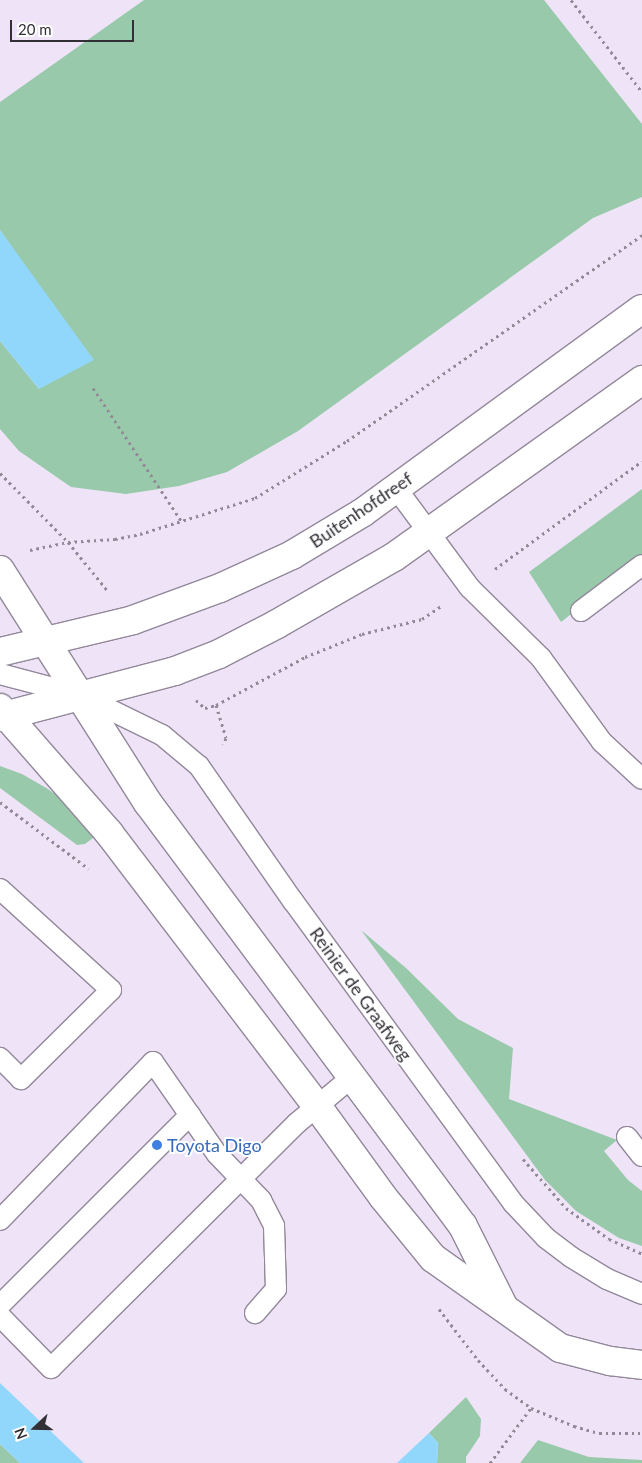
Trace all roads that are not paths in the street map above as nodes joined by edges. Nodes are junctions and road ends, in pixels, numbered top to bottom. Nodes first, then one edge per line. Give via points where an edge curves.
1 (642, 309) edge
2 (642, 380) edge
3 (396, 488) junction
4 (429, 531) junction
5 (642, 565) edge
6 (0, 570) edge
7 (581, 611) dead end
8 (46, 643) junction
9 (0, 652) edge
10 (0, 674) edge
11 (80, 695) junction
12 (2, 714) edge
13 (642, 779) edge
14 (0, 889) edge
15 (0, 1058) edge
16 (352, 1077) junction
17 (317, 1106) junction
18 (190, 1115) junction
19 (627, 1137) dead end
20 (642, 1156) edge
21 (241, 1178) junction
22 (0, 1220) edge
23 (642, 1294) edge
24 (0, 1306) edge
25 (504, 1310) junction
26 (255, 1313) dead end
27 (0, 1316) edge
28 (642, 1365) edge

1 - 3 main road, Buitenhofdreef
2 - 4 main road
3 - 4 lane
3 - 8 main road, Buitenhofdreef via 362,513 292,555 220,588 133,620
4 - 11 main road via 394,557 219,654 175,671
4 - 13 lane via 470,588 541,658 602,742
5 - 7 lane
6 - 8 main road
8 - 9 main road, Buitenhofdreef
8 - 11 main road
10 - 11 lane, Reinier de Graafweg
11 - 12 main road
11 - 16 main road via 148,803
11 - 23 lane, Reinier de Graafweg via 162,735 199,766 513,1203 546,1238 571,1257 607,1279
12 - 17 main road via 109,833
14 - 15 lane via 111,990 21,1079
16 - 17 lane
16 - 25 main road via 463,1226
17 - 21 lane
17 - 25 main road via 383,1197 433,1258
18 - 21 lane via 217,1154
18 - 22 lane via 152,1062
18 - 24 lane
19 - 20 lane
21 - 26 lane via 261,1200 274,1226 276,1289
21 - 27 lane via 50,1368
25 - 28 main road via 560,1348 610,1361

